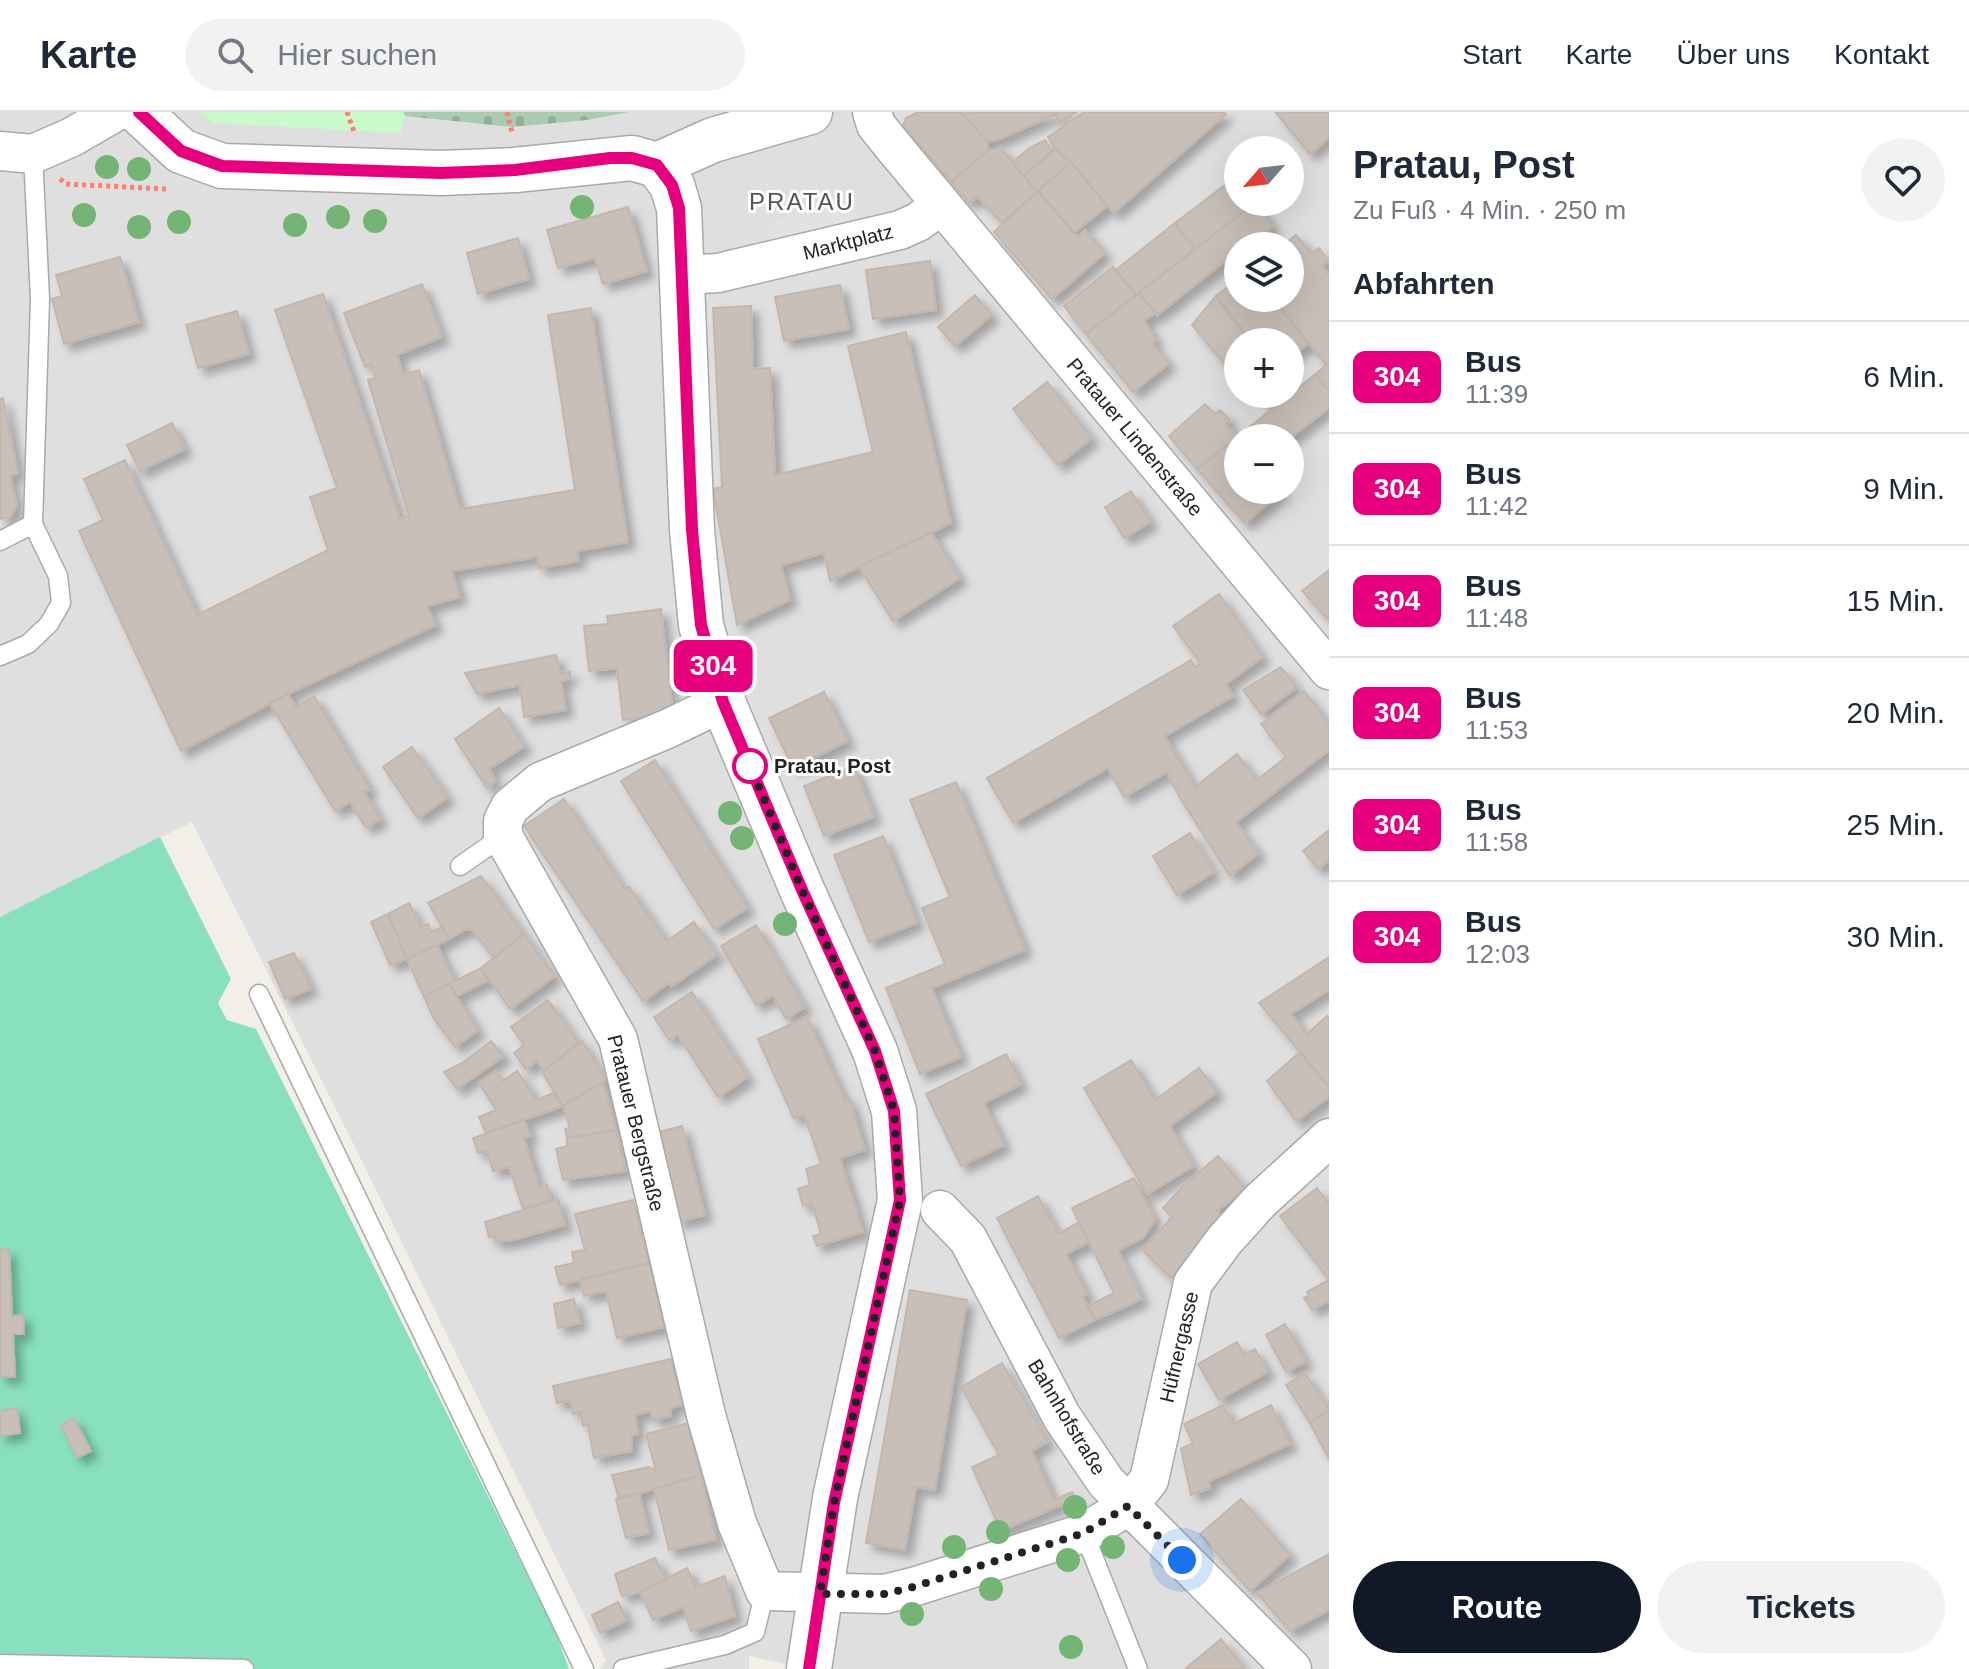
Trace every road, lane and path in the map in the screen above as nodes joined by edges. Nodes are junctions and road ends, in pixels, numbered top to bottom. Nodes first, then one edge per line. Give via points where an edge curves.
1 (115, 112) edge
2 (139, 112) edge
3 (810, 112) edge
4 (872, 112) edge
5 (16, 152) edge
6 (657, 165) junction
7 (174, 189) dead end
8 (941, 205) junction
9 (683, 275) junction
10 (33, 524) junction
11 (0, 541) edge
12 (0, 656) edge
13 (1329, 670) edge
14 (723, 702) junction
15 (503, 836) junction
16 (460, 866) dead end
17 (259, 994) dead end
18 (1329, 1138) edge
19 (940, 1210) dead end
20 (1128, 1506) junction
21 (1084, 1533) junction
22 (765, 1591) junction
23 (820, 1594) junction
24 (0, 1664) edge
25 (244, 1669) edge
26 (584, 1669) edge
27 (623, 1669) edge
28 (809, 1669) edge
29 (1138, 1669) edge
30 (1292, 1669) edge

1 - 5 street via 72,137
2 - 6 street via 181,151 222,166 441,173 621,158
3 - 6 street via 713,140
4 - 8 street via 876,125
5 - 7 path via 66,184
5 - 10 lane via 40,299
6 - 9 street via 672,185 679,208
8 - 9 street, Marktplatz via 900,230 718,273
8 - 13 street, Pratauer Lindenstraße
9 - 14 street via 699,609
10 - 11 lane
10 - 12 lane via 58,576 61,603 28,644
14 - 15 street via 540,782 510,807
14 - 23 street via 869,1038 894,1111 900,1200 834,1503
15 - 16 lane
15 - 22 street, Pratauer Bergstraße via 618,1039 706,1415 737,1523
17 - 26 lane
18 - 20 street, Hüfnergasse via 1260,1201 1193,1283 1149,1480
19 - 20 street, Bahnhofstraße via 968,1239 1062,1417
20 - 21 street
20 - 30 street, Bahnhofstraße
21 - 23 street via 885,1594
21 - 29 lane
22 - 23 street
22 - 27 lane via 755,1632 725,1645
23 - 28 street
24 - 25 lane

